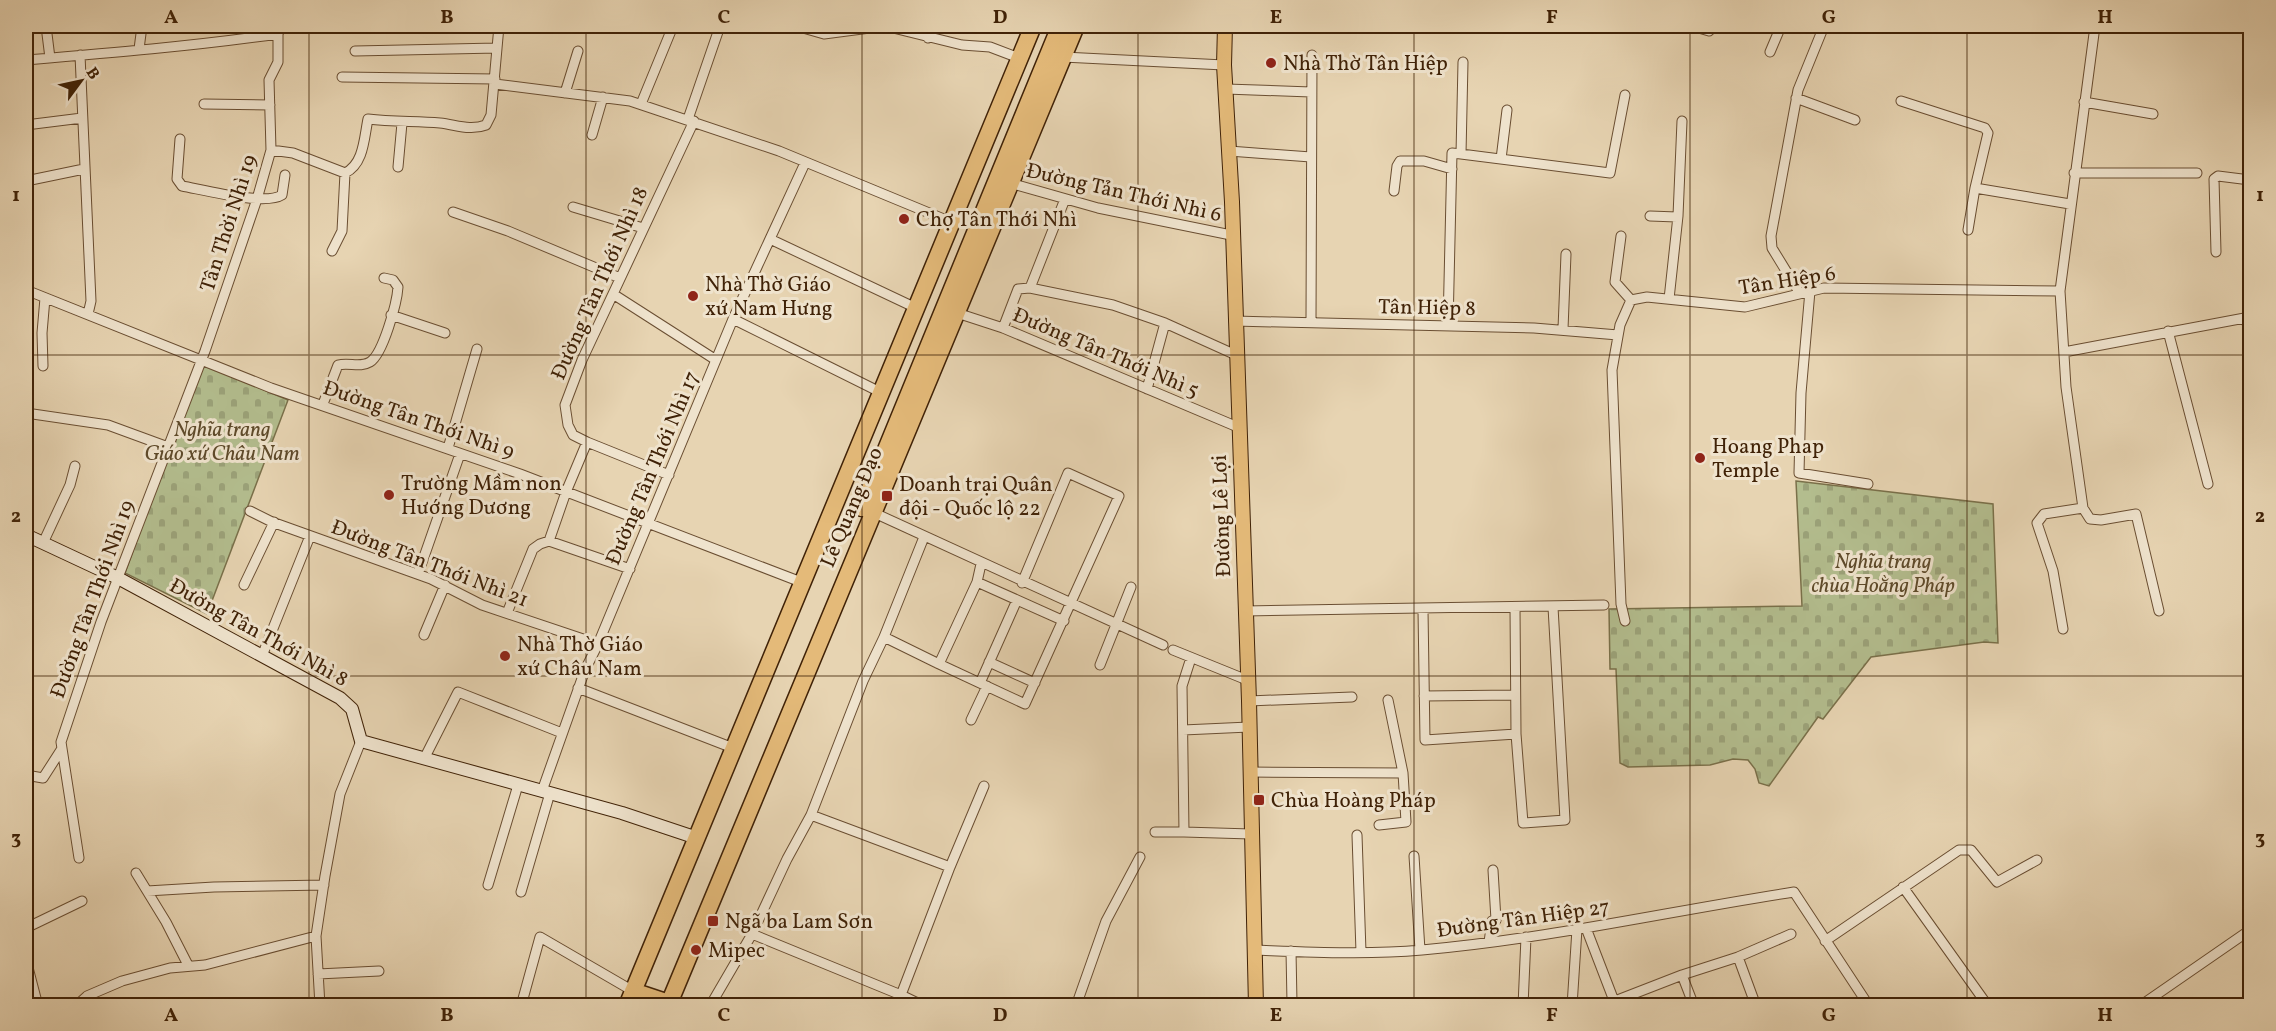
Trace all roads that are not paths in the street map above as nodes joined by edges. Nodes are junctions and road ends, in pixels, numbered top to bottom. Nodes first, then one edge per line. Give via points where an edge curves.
1 (45, 26) edge
2 (142, 26) edge
3 (499, 26) edge
4 (673, 26) edge
5 (720, 26) edge
6 (796, 26) edge
7 (932, 26) edge
8 (1033, 26) edge
9 (1043, 26) edge
10 (1060, 26) edge
11 (1076, 26) edge
12 (1225, 26) edge
13 (1692, 26) edge
14 (1714, 26) edge
15 (1781, 26) edge
16 (1824, 26) edge
17 (2095, 26) edge
18 (280, 30) edge
19 (928, 38) junction
20 (497, 48) junction
21 (139, 49) junction
22 (355, 51) dead end
23 (578, 51) dead end
24 (1770, 52) dead end
25 (1312, 55) dead end
26 (80, 56) junction
27 (1063, 57) junction
28 (50, 58) junction
29 (1019, 58) junction
30 (26, 60) edge
31 (1463, 62) dead end
32 (1224, 65) junction
33 (342, 77) dead end
34 (495, 82) junction
35 (1226, 89) junction
36 (1311, 92) junction
37 (565, 93) junction
38 (1625, 95) dead end
39 (603, 97) junction
40 (1796, 98) junction
41 (1901, 101) dead end
42 (2084, 102) junction
43 (204, 104) dead end
44 (641, 104) junction
45 (270, 105) junction
46 (1507, 110) dead end
47 (2153, 114) dead end
48 (82, 118) junction
49 (691, 120) junction
50 (1855, 120) dead end
51 (1682, 122) dead end
52 (402, 123) junction
53 (26, 125) edge
54 (591, 135) dead end
55 (180, 140) dead end
56 (271, 150) junction
57 (1229, 151) junction
58 (1461, 154) junction
59 (1311, 157) junction
60 (1502, 159) junction
61 (804, 163) junction
62 (398, 167) dead end
63 (84, 169) junction
64 (1452, 169) junction
65 (2074, 172) junction
66 (345, 173) junction
67 (2197, 173) dead end
68 (285, 175) dead end
69 (2250, 180) edge
70 (26, 182) edge
71 (1010, 183) junction
72 (1975, 188) junction
73 (1394, 192) dead end
74 (257, 199) junction
75 (1065, 199) junction
76 (2070, 204) junction
77 (573, 207) dead end
78 (453, 212) dead end
79 (1650, 216) dead end
80 (1677, 217) junction
81 (951, 222) junction
82 (643, 228) junction
83 (1968, 230) dead end
84 (1231, 235) junction
85 (1621, 236) dead end
86 (770, 239) junction
87 (332, 251) dead end
88 (2216, 252) dead end
89 (1566, 254) dead end
90 (384, 278) dead end
91 (620, 278) junction
92 (1030, 288) junction
93 (26, 290) edge
94 (1810, 291) junction
95 (2060, 291) junction
96 (1799, 292) junction
97 (613, 294) junction
98 (45, 298) junction
99 (1669, 299) junction
100 (1631, 300) junction
101 (916, 308) junction
102 (957, 313) junction
103 (88, 314) junction
104 (391, 315) junction
105 (2248, 317) edge
106 (733, 318) junction
107 (1234, 321) junction
108 (1311, 322) junction
109 (1165, 323) junction
110 (1448, 326) junction
111 (1003, 328) junction
112 (1563, 329) junction
113 (2168, 331) junction
114 (445, 333) dead end
115 (1618, 335) junction
116 (2250, 338) edge
117 (477, 349) dead end
118 (2064, 352) junction
119 (1236, 355) junction
120 (201, 359) junction
121 (716, 360) junction
122 (43, 366) dead end
123 (1147, 389) junction
124 (882, 393) junction
125 (323, 404) junction
126 (26, 413) edge
127 (1239, 428) junction
128 (587, 442) junction
129 (168, 447) junction
130 (448, 448) junction
131 (460, 454) junction
132 (75, 466) dead end
133 (669, 475) junction
134 (1868, 484) dead end
135 (2208, 484) dead end
136 (566, 492) junction
137 (2083, 508) junction
138 (867, 510) junction
139 (250, 511) dead end
140 (273, 522) junction
141 (648, 524) junction
142 (26, 536) edge
143 (310, 536) junction
144 (924, 537) junction
145 (549, 542) junction
146 (43, 543) junction
147 (981, 564) junction
148 (630, 569) junction
149 (418, 574) junction
150 (118, 578) junction
151 (801, 582) junction
152 (977, 582) junction
153 (1022, 583) junction
154 (244, 585) dead end
155 (446, 585) junction
156 (1131, 587) dead end
157 (1017, 600) junction
158 (1072, 605) junction
159 (1604, 605) dead end
160 (1553, 607) junction
161 (1515, 608) junction
162 (1423, 610) junction
163 (1245, 611) junction
164 (2159, 611) dead end
165 (507, 613) junction
166 (1064, 621) junction
167 (1625, 621) dead end
168 (1116, 625) junction
169 (2063, 629) dead end
170 (424, 635) dead end
171 (884, 638) junction
172 (598, 644) junction
173 (1163, 645) dead end
174 (1173, 650) dead end
175 (262, 656) junction
176 (1191, 658) junction
177 (989, 662) junction
178 (939, 664) junction
179 (1100, 665) dead end
180 (1247, 680) junction
181 (1035, 683) junction
182 (983, 685) junction
183 (578, 688) junction
184 (1515, 695) junction
185 (1424, 696) junction
186 (1352, 697) dead end
187 (1249, 700) junction
188 (1388, 700) dead end
189 (971, 720) dead end
190 (1249, 727) junction
191 (1183, 730) junction
192 (562, 734) junction
193 (1515, 734) junction
194 (361, 741) junction
195 (733, 748) junction
196 (61, 750) junction
197 (424, 759) junction
198 (1250, 772) junction
199 (1403, 772) junction
200 (26, 775) edge
201 (518, 785) junction
202 (984, 786) dead end
203 (546, 792) junction
204 (811, 815) junction
205 (1379, 825) dead end
206 (1155, 832) dead end
207 (1184, 832) junction
208 (1251, 834) junction
209 (1357, 835) dead end
210 (697, 838) junction
211 (1414, 856) dead end
212 (1140, 857) dead end
213 (79, 858) dead end
214 (2037, 860) dead end
215 (950, 867) junction
216 (1493, 870) dead end
217 (136, 873) dead end
218 (324, 885) junction
219 (488, 885) dead end
220 (1903, 887) junction
221 (147, 891) junction
222 (521, 892) dead end
223 (82, 901) dead end
224 (26, 928) edge
225 (1582, 928) junction
226 (2250, 930) edge
227 (752, 934) junction
228 (1791, 934) dead end
229 (316, 936) junction
230 (1526, 937) junction
231 (1824, 940) junction
232 (1490, 942) junction
233 (1254, 950) junction
234 (1420, 950) junction
235 (1291, 951) junction
236 (1360, 952) junction
237 (1738, 957) junction
238 (26, 960) edge
239 (188, 965) junction
240 (379, 971) dead end
241 (318, 974) junction
242 (1682, 975) junction
243 (901, 994) junction
244 (635, 999) edge
245 (1292, 1002) dead end
246 (1615, 1003) edge
247 (666, 1004) edge
248 (38, 1005) edge
249 (76, 1005) edge
250 (320, 1005) edge
251 (521, 1005) edge
252 (710, 1005) edge
253 (924, 1005) edge
254 (1076, 1005) edge
255 (1256, 1005) edge
256 (1523, 1005) edge
257 (1572, 1005) edge
258 (1694, 1005) edge
259 (1756, 1005) edge
260 (1869, 1005) edge
261 (1988, 1005) edge
262 (2140, 1005) edge

1 - 28 street
2 - 21 street
3 - 20 street
4 - 44 street
5 - 49 street, Đường Tân Thới Nhì 18
6 - 19 street via 824,34 885,26
7 - 19 street
8 - 29 highway, Lê Quang Đạo
9 - 244 highway, Lê Quang Đạo
10 - 138 highway, Lê Quang Đạo
11 - 27 highway, Lê Quang Đạo
12 - 32 main road, Đường Lê Lợi
13 - 14 street via 1708,31
15 - 24 street
16 - 40 street
17 - 42 street
18 - 21 street via 177,48
18 - 45 street, Tân Thời Nhì 19 via 278,62 269,80
19 - 29 street via 990,47
20 - 22 street
20 - 34 street
21 - 26 street
23 - 37 street
25 - 36 street
26 - 28 street
26 - 48 street
27 - 32 street
27 - 71 highway, Lê Quang Đạo
28 - 30 street
29 - 81 highway, Lê Quang Đạo
31 - 58 street
32 - 35 main road, Đường Lê Lợi
33 - 34 street
34 - 37 street
34 - 52 street via 486,125 474,129
35 - 36 street
35 - 57 main road, Đường Lê Lợi
36 - 59 street
37 - 39 street
38 - 60 street via 1610,173
39 - 44 street
39 - 54 street
40 - 50 street
40 - 96 street via 1771,236 1772,249
41 - 72 street via 1985,128 1988,133
42 - 47 street
42 - 65 street
43 - 45 street
44 - 49 street
45 - 56 street, Tân Thời Nhì 19
46 - 60 street
48 - 53 street
48 - 63 street
49 - 61 street
49 - 82 street, Đường Tân Thới Nhì 18
51 - 80 street
52 - 62 street
52 - 66 street via 368,119 359,162
55 - 74 street via 178,184
56 - 66 street via 293,153
56 - 74 street, Tân Thời Nhì 19
57 - 59 street
57 - 84 main road, Đường Lê Lợi
58 - 60 street
58 - 64 street via 1452,153
59 - 108 street
61 - 81 street
61 - 86 street, Đường Tân Thới Nhì 17
63 - 70 street
63 - 103 street via 91,301
64 - 73 street via 1424,161 1401,161
64 - 110 street
65 - 67 street
65 - 76 street
66 - 87 street via 342,231
68 - 74 street via 280,197
69 - 88 street via 2218,176 2214,179
71 - 75 street, Đường Tản Thới Nhì 6
71 - 102 highway, Lê Quang Đạo
72 - 76 street
72 - 83 street
74 - 120 street, Tân Thời Nhì 19
75 - 84 street, Đường Tản Thới Nhì 6
75 - 92 street
76 - 95 street
77 - 82 street
78 - 91 street
79 - 80 street
80 - 99 street
81 - 101 highway, Lê Quang Đạo
82 - 91 street, Đường Tân Thới Nhì 18
84 - 107 main road, Đường Lê Lợi
85 - 100 street via 1615,282
86 - 101 street
86 - 106 street, Đường Tân Thới Nhì 17
89 - 112 street
90 - 104 street via 393,280 398,287
91 - 97 street, Đường Tân Thới Nhì 18
92 - 109 street via 1113,305
92 - 111 street via 1018,289
93 - 98 street, Đường Tân Thới Nhì 9
94 - 95 street, Tân Hiệp 6
94 - 96 street, Tân Hiệp 6
94 - 134 street via 1799,473
95 - 118 street
96 - 99 street, Tân Hiệp 6 via 1744,307
97 - 121 street
97 - 128 street, Đường Tân Thới Nhì 18 via 565,405 573,435
98 - 103 street, Đường Tân Thới Nhì 9
98 - 122 street
99 - 100 street, Tân Hiệp 6
100 - 115 street
101 - 124 highway, Lê Quang Đạo
102 - 111 street, Đường Tân Thới Nhì 5
102 - 138 highway, Lê Quang Đạo
103 - 120 street, Đường Tân Thới Nhì 9
104 - 114 street
104 - 125 street via 372,361 338,365
105 - 113 street
105 - 116 street
106 - 121 street, Đường Tân Thới Nhì 17
106 - 124 street
107 - 108 street, Tân Hiệp 8
107 - 119 main road, Đường Lê Lợi
108 - 110 street, Tân Hiệp 8
109 - 119 street
109 - 123 street
110 - 112 street, Tân Hiệp 8
111 - 123 street, Đường Tân Thới Nhì 5
112 - 115 street, Tân Hiệp 8
113 - 118 street
113 - 135 street
115 - 167 street via 1612,370 1621,604
117 - 130 street
118 - 137 street
119 - 127 main road, Đường Lê Lợi
120 - 125 street, Đường Tân Thới Nhì 9
120 - 129 street, Đường Tân Thới Nhì 19
121 - 133 street, Đường Tân Thới Nhì 17
123 - 127 street, Đường Tân Thới Nhì 5
124 - 151 highway, Lê Quang Đạo
125 - 130 street, Đường Tân Thới Nhì 9
126 - 129 street via 108,425
127 - 163 main road, Đường Lê Lợi
128 - 133 street
128 - 136 street
129 - 150 street, Đường Tân Thới Nhì 19
130 - 131 street, Đường Tân Thới Nhì 9
131 - 136 street, Đường Tân Thới Nhì 9
131 - 149 street
132 - 146 street
133 - 141 street, Đường Tân Thới Nhì 17
136 - 141 street, Đường Tân Thới Nhì 9
136 - 145 street
137 - 164 street via 2090,519 2136,514
137 - 169 street via 2044,514 2037,523 2053,571
138 - 144 street
138 - 247 highway, Lê Quang Đạo
139 - 140 street, Đường Tân Thới Nhì 21
140 - 143 street, Đường Tân Thới Nhì 21
140 - 154 street
141 - 148 street, Đường Tân Thới Nhì 17
141 - 151 street, Đường Tân Thới Nhì 9
142 - 146 street, Đường Tân Thới Nhì 8
143 - 149 street, Đường Tân Thới Nhì 21
143 - 175 street
144 - 147 street
144 - 171 street
145 - 148 street
145 - 165 street via 533,549
146 - 150 street, Đường Tân Thới Nhì 8
147 - 152 street
147 - 153 street
148 - 172 street, Đường Tân Thới Nhì 17
149 - 155 street, Đường Tân Thới Nhì 21
150 - 175 street, Đường Tân Thới Nhì 8
150 - 196 street, Đường Tân Thới Nhì 19 via 68,718
151 - 195 highway, Lê Quang Đạo
152 - 157 street
152 - 178 street
153 - 158 street
153 - 158 street via 1068,474 1119,496
155 - 165 street, Đường Tân Thới Nhì 21
155 - 170 street
156 - 168 street
157 - 166 street
157 - 177 street
158 - 166 street
158 - 168 street
159 - 160 street
160 - 161 street
160 - 193 street via 1564,820 1523,823
161 - 162 street
161 - 184 street
162 - 163 street
162 - 185 street
163 - 180 main road, Đường Lê Lợi
165 - 172 street, Đường Tân Thới Nhì 21
166 - 181 street
168 - 173 street
168 - 179 street
171 - 178 street
171 - 204 street via 863,681
172 - 183 street, Đường Tân Thới Nhì 17
174 - 176 street
175 - 194 street, Đường Tân Thới Nhì 8 via 350,705
176 - 180 street
176 - 191 street via 1182,686
177 - 181 street
177 - 182 street
178 - 182 street
180 - 187 main road, Đường Lê Lợi
181 - 182 street via 1025,704
182 - 189 street
183 - 192 street, Đường Tân Thới Nhì 17
183 - 195 street
184 - 185 street
184 - 193 street
185 - 193 street via 1425,740
186 - 187 street
187 - 190 main road, Đường Lê Lợi
188 - 199 street
190 - 191 street
190 - 198 main road, Đường Lê Lợi
191 - 207 street
192 - 197 street via 458,693
192 - 203 street, Đường Tân Thới Nhì 17
194 - 197 street
194 - 218 street via 340,794
195 - 210 highway, Lê Quang Đạo
196 - 200 street via 43,778
196 - 213 street, Đường Tân Thới Nhì 19
197 - 201 street
198 - 199 street
198 - 208 main road, Đường Lê Lợi
199 - 205 street via 1406,822
201 - 203 street
201 - 219 street
202 - 215 street
203 - 210 street
203 - 222 street, Đường Tân Thới Nhì 17
204 - 215 street
204 - 227 street
206 - 207 street
207 - 208 street
208 - 233 main road, Đường Lê Lợi
209 - 236 street
210 - 244 highway, Lê Quang Đạo
211 - 234 street
212 - 254 street via 1106,921
214 - 220 street via 1997,882 1971,850 1964,849
215 - 243 street
216 - 232 street via 1496,920 1492,921
217 - 221 street
218 - 221 street
218 - 229 street
220 - 231 street
220 - 261 street
221 - 239 street
223 - 224 street
225 - 230 street, Đường Tân Hiệp 27
225 - 231 street, Đường Tân Hiệp 27 via 1794,892
225 - 246 street
225 - 257 street
226 - 262 street
227 - 243 street
227 - 252 street
228 - 237 street
229 - 239 street via 205,965
229 - 241 street
230 - 232 street, Đường Tân Hiệp 27
230 - 256 street
231 - 260 street
232 - 234 street, Đường Tân Hiệp 27
233 - 235 street, Đường Tân Hiệp 27
233 - 255 main road, Đường Lê Lợi
234 - 236 street, Đường Tân Hiệp 27
235 - 236 street, Đường Tân Hiệp 27
235 - 245 street
237 - 242 street
237 - 259 street
238 - 248 street
239 - 249 street via 122,981
240 - 241 street
241 - 250 street
242 - 246 street
242 - 258 street
243 - 253 street
244 - 247 highway
244 - 251 street via 540,937

